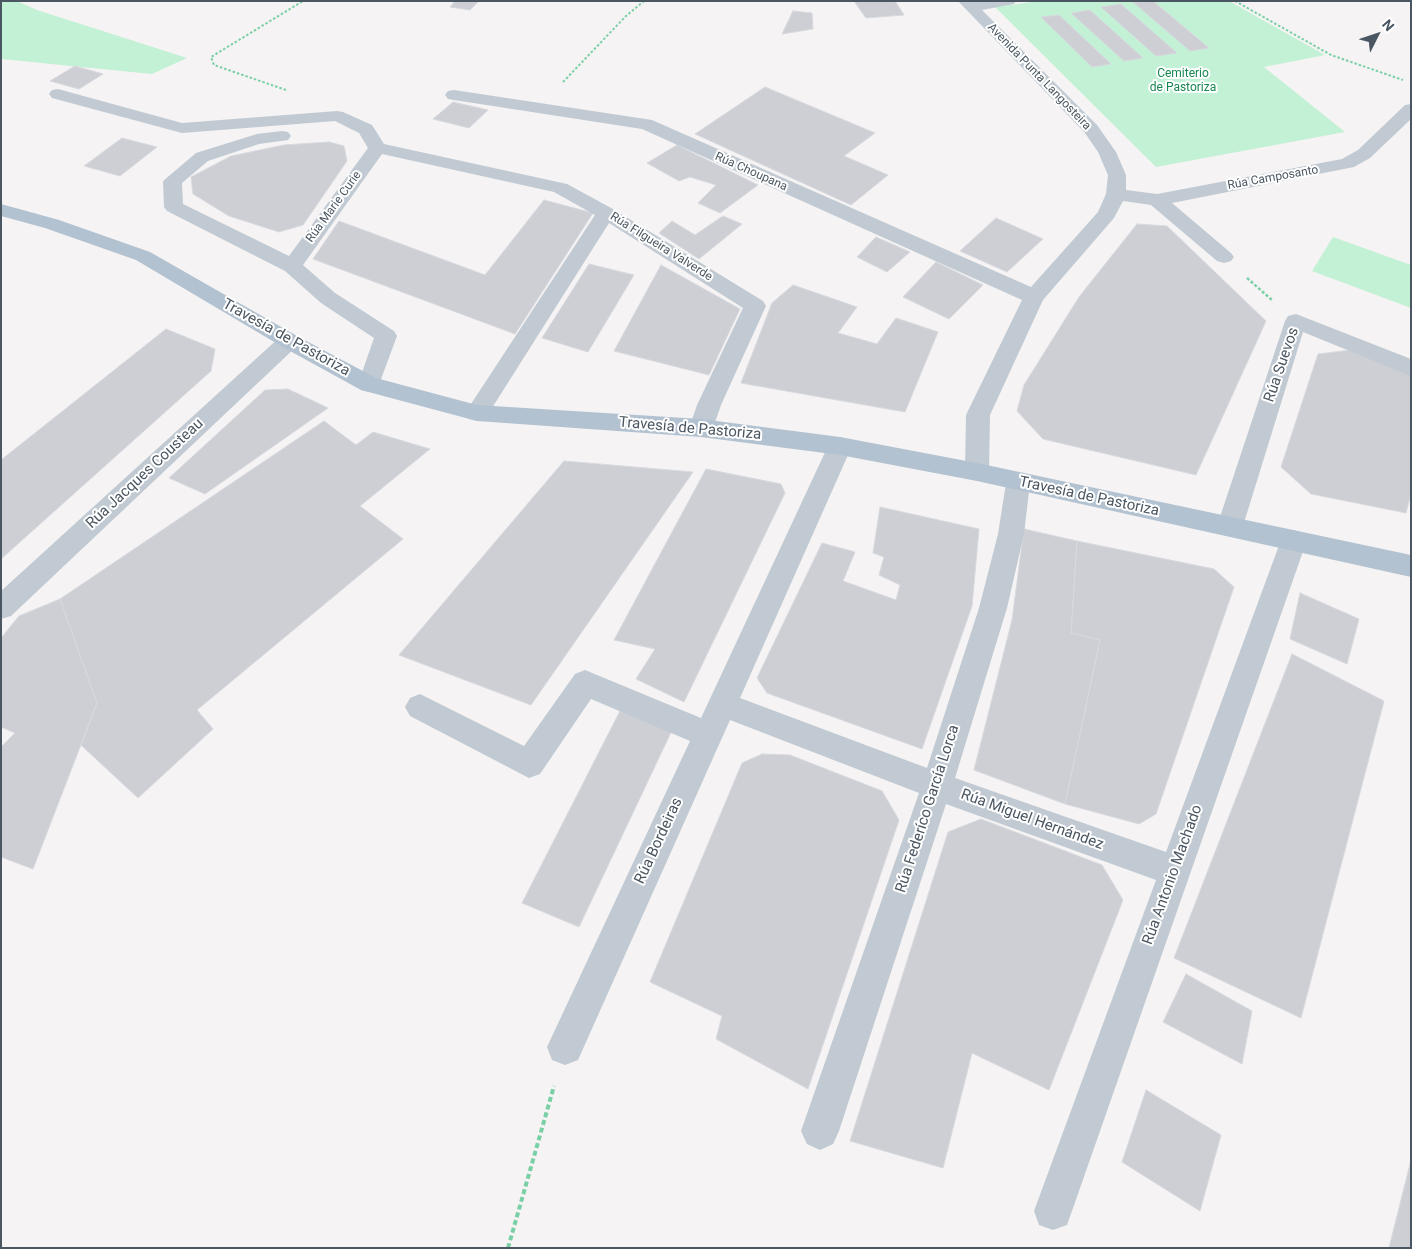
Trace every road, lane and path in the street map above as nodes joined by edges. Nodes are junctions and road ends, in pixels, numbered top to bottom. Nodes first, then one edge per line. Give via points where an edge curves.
1 (303, 1) edge
2 (644, 1) edge
3 (1010, 1) edge
4 (1235, 1) edge
5 (968, 4) edge
6 (1411, 82) edge
7 (58, 94) dead end
8 (454, 95) dead end
9 (538, 108) junction
10 (1411, 109) edge
11 (337, 116) junction
12 (366, 128) junction
13 (376, 148) junction
14 (1116, 194) junction
15 (1157, 200) junction
16 (1, 210) edge
17 (606, 213) junction
18 (1224, 257) joint
19 (292, 266) junction
20 (1034, 297) junction
21 (1296, 321) junction
22 (289, 341) junction
23 (1411, 368) edge
24 (369, 384) junction
25 (477, 413) junction
26 (701, 428) junction
27 (840, 446) junction
28 (977, 472) junction
29 (1018, 483) junction
30 (1230, 526) junction
31 (1294, 540) junction
32 (1411, 566) edge
33 (1, 608) edge
34 (722, 704) junction
35 (420, 707) dead end
36 (708, 735) junction
37 (937, 786) junction
38 (1174, 871) junction
39 (565, 1046) joint
40 (820, 1131) dead end
41 (1053, 1211) dead end
42 (508, 1248) edge

1 - 11 path via 211,58 214,65 319,102
2 - 9 path
3 - 5 street
4 - 6 path via 1331,55
5 - 14 street, Avenida Punta Langosteira via 1091,129 1117,175
7 - 11 street via 182,128
8 - 9 street, Rúa Choupana
9 - 20 street, Rúa Choupana via 646,124
10 - 15 street, Rúa Camposanto via 1364,154 1347,163
11 - 12 street
12 - 13 street
12 - 19 street via 257,139 202,157 172,181 174,207
13 - 17 street via 560,188
13 - 19 street, Rúa Marie Curie
14 - 15 street, Rúa Camposanto
14 - 20 street via 1107,214
15 - 18 street
16 - 22 main road, Travesía de Pastoriza via 143,256
17 - 25 street, Rúa Filgueira Valverde
17 - 26 street, Rúa Filgueira Valverde via 755,306
18 - 21 path
19 - 24 street via 328,298 386,336
20 - 28 street via 978,415
21 - 23 street, Rúa Suevos
21 - 30 street, Rúa Suevos
22 - 24 main road, Travesía de Pastoriza
22 - 33 street, Rúa Jacques Cousteau
24 - 25 main road, Travesía de Pastoriza
25 - 26 main road, Travesía de Pastoriza
26 - 27 main road, Travesía de Pastoriza
27 - 28 main road, Travesía de Pastoriza
27 - 34 street, Rúa Bordeiras
28 - 29 main road, Travesía de Pastoriza
29 - 30 main road, Travesía de Pastoriza
29 - 37 street, Rúa Federíco García Lorca via 1011,534 993,608
30 - 31 main road, Travesía de Pastoriza
31 - 32 main road, Travesía de Pastoriza
31 - 38 street, Rúa Antonio Machado
34 - 36 street, Rúa Bordeiras
34 - 37 street, Rúa Miguel Hernández
35 - 36 street via 529,764 586,683
36 - 39 street, Rúa Bordeiras
37 - 38 street, Rúa Miguel Hernández
37 - 40 street, Rúa Federíco García Lorca
38 - 41 street, Rúa Antonio Machado
39 - 42 path

